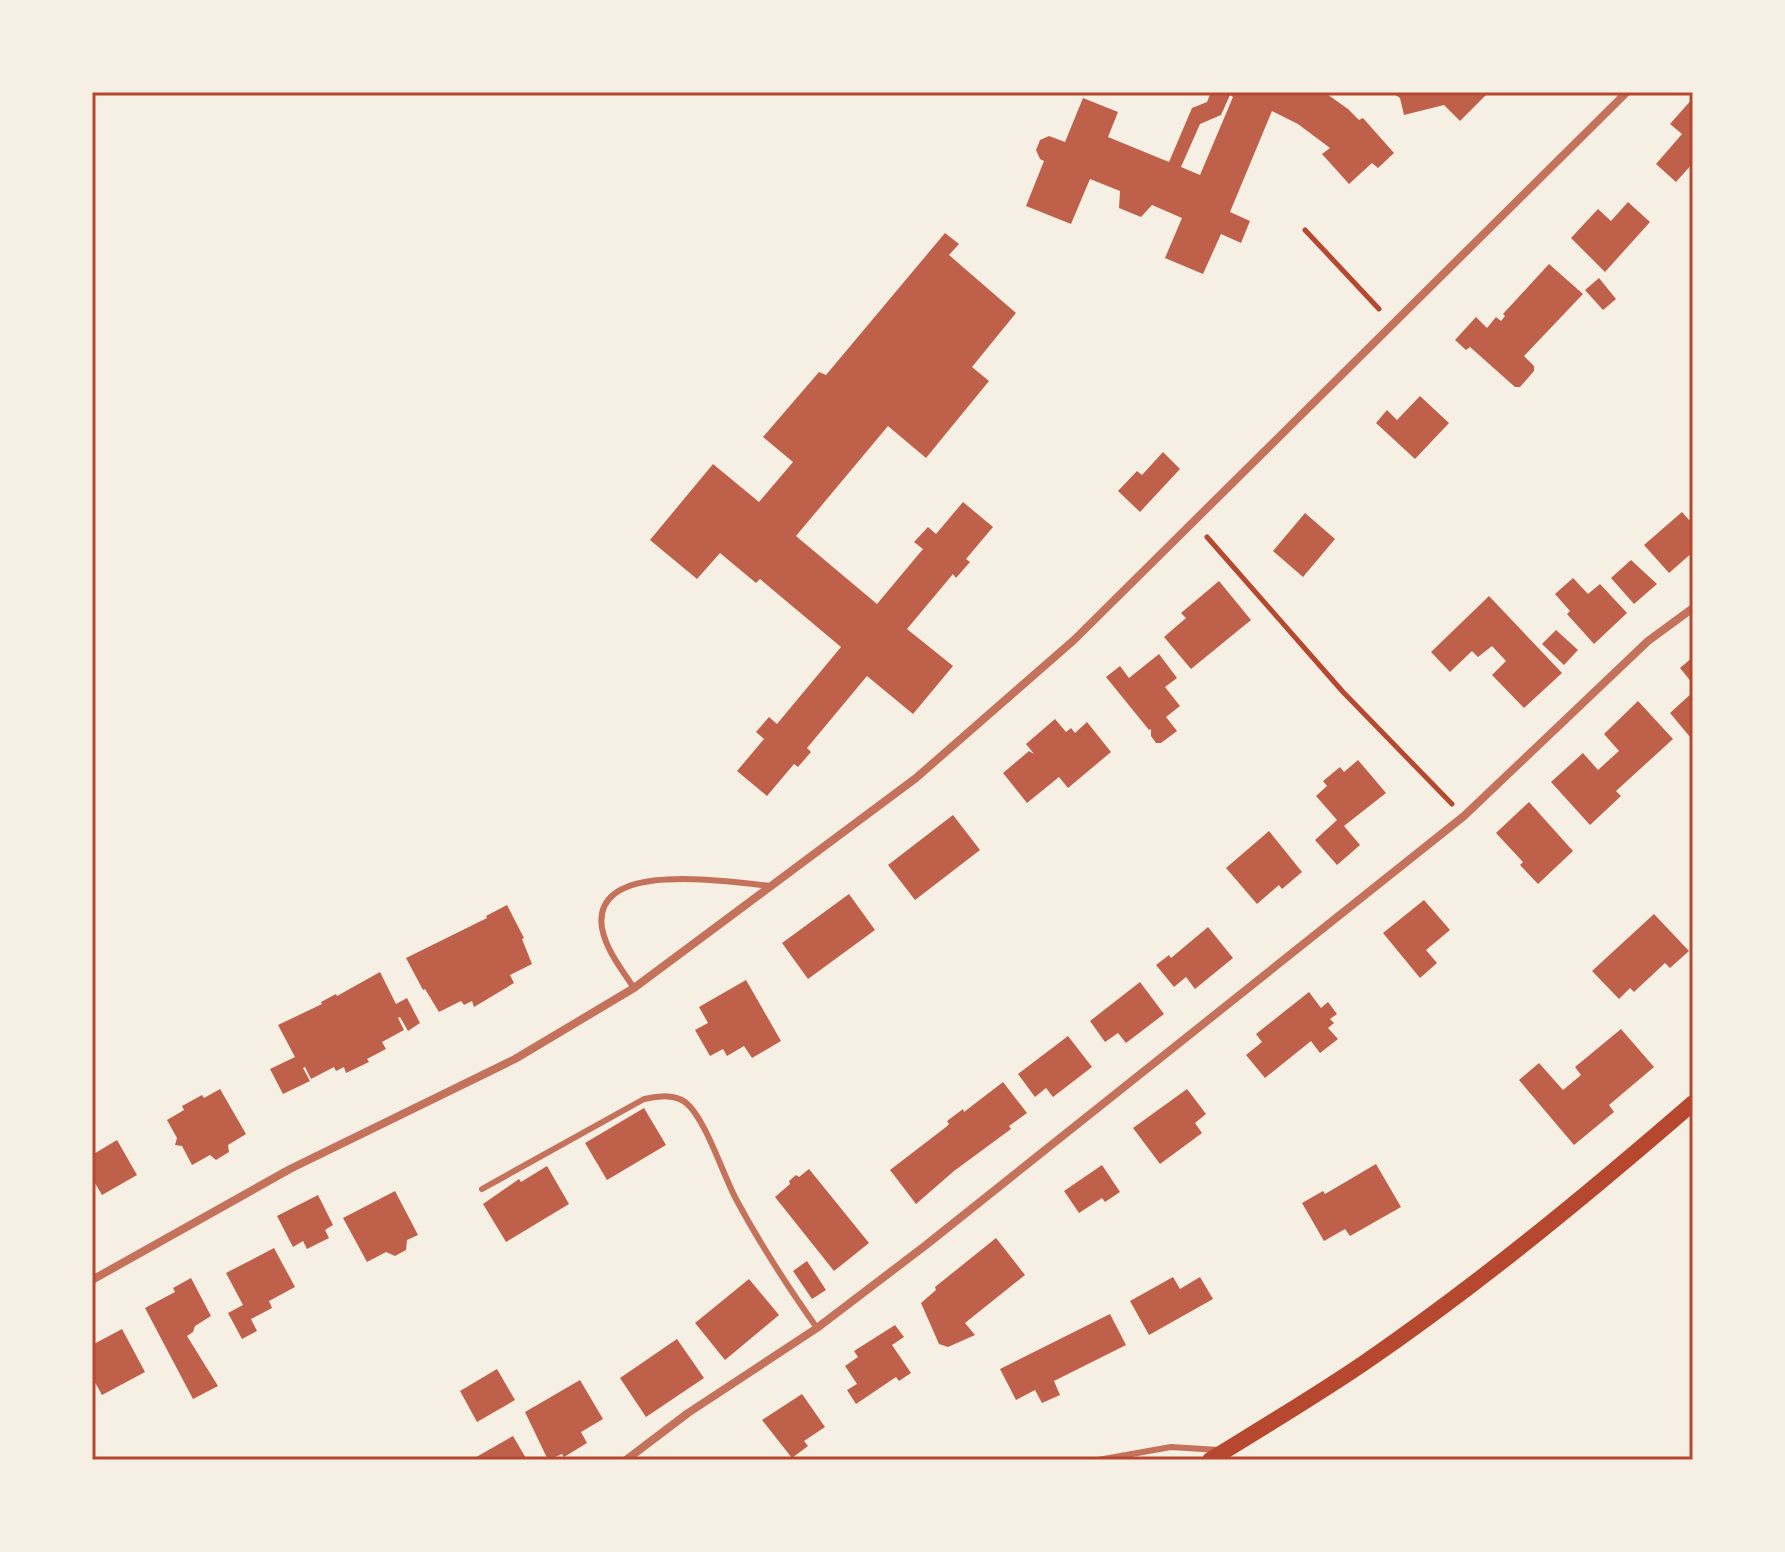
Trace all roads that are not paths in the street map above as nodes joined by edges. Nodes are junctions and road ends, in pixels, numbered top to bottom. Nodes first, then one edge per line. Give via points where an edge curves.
1 (1627, 92) edge
2 (1693, 608) edge
3 (772, 886) junction
4 (634, 988) junction
5 (1693, 1103) edge
6 (482, 1189) dead end
7 (92, 1280) edge
8 (817, 1328) junction
9 (1226, 1450) junction
10 (626, 1460) edge
11 (1098, 1460) edge
12 (1210, 1460) edge

1 - 3 street via 1074,640 916,778
2 - 8 street via 1648,641 1464,816
3 - 4 street
3 - 4 lane via 646,880 609,898 601,912 602,930
4 - 7 street via 515,1059 290,1169
5 - 9 main road via 1474,1283 1364,1363
6 - 8 lane via 644,1099 666,1096 684,1101 699,1119 736,1200
8 - 10 street
9 - 11 lane via 1171,1447
9 - 12 main road

